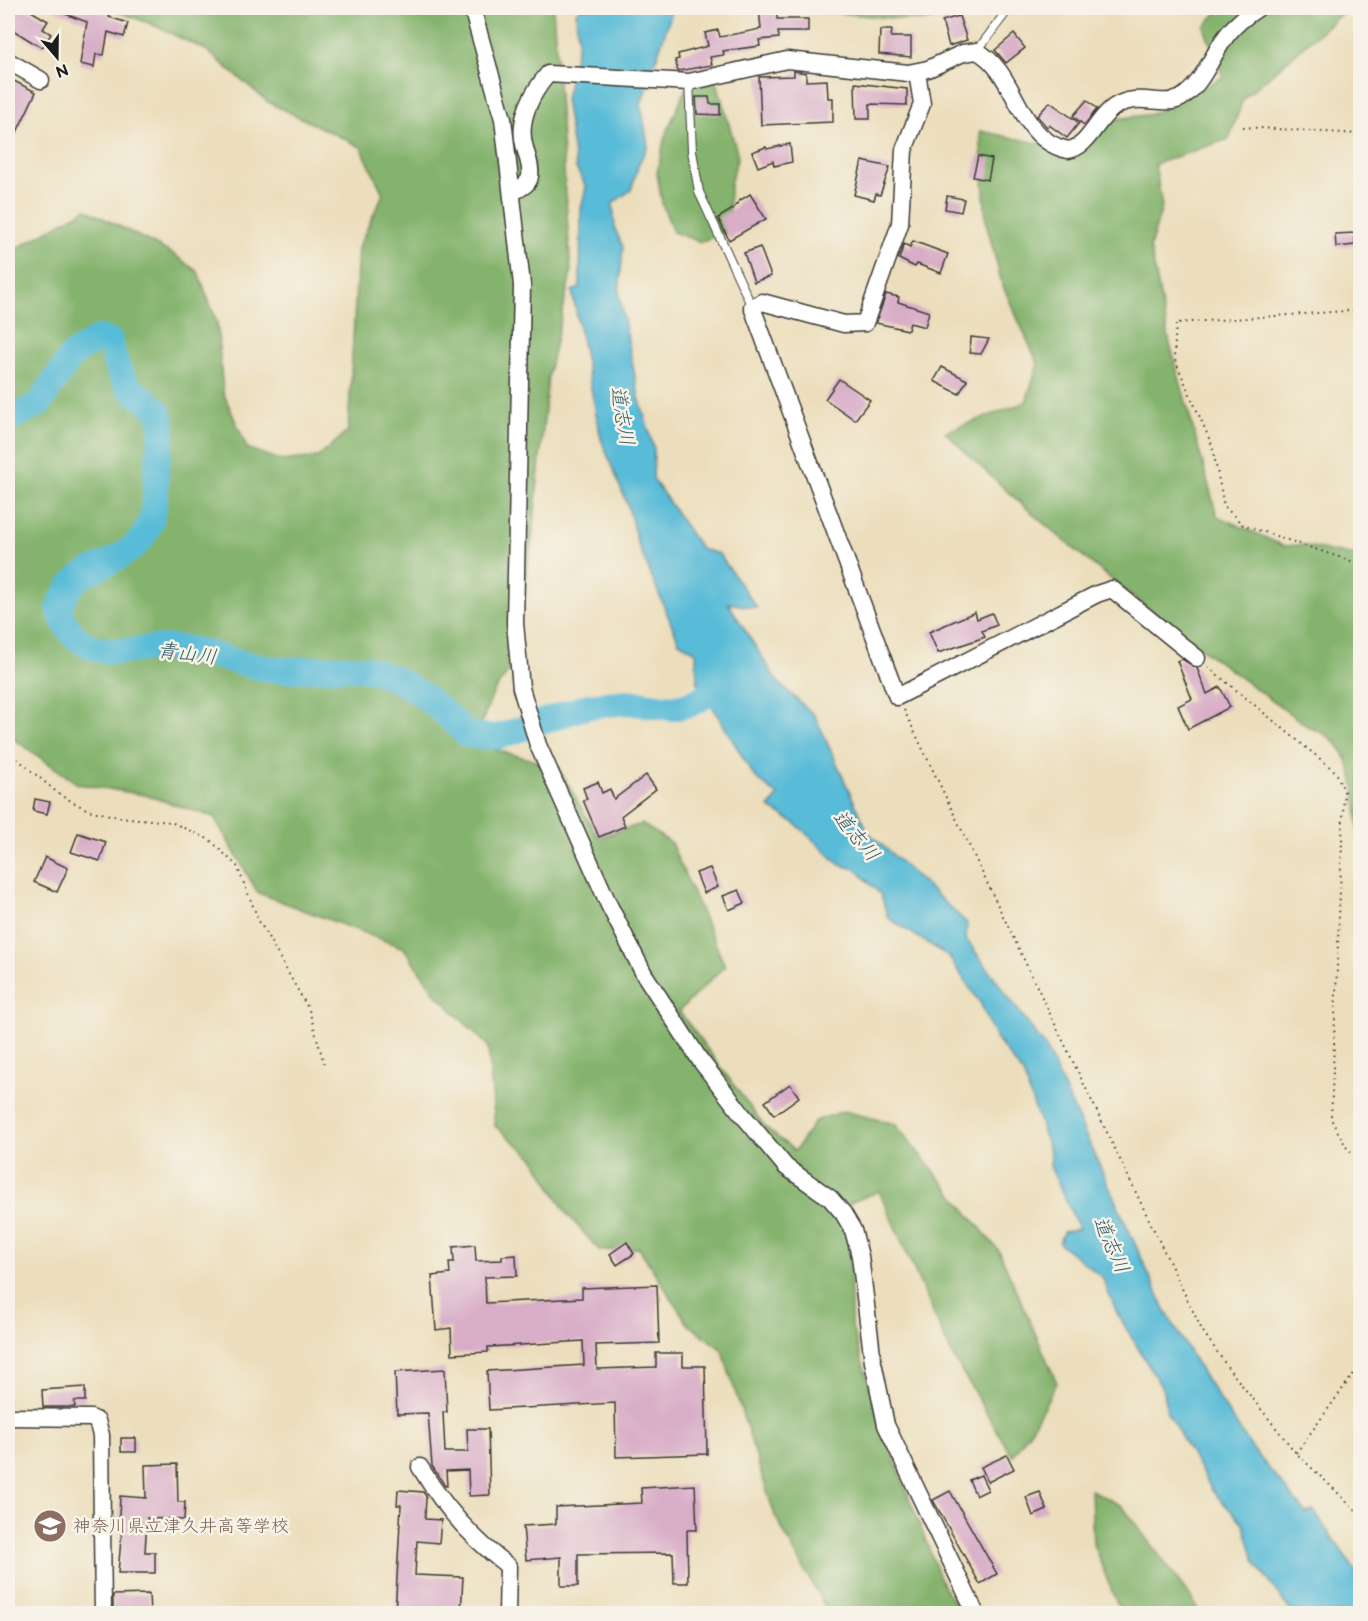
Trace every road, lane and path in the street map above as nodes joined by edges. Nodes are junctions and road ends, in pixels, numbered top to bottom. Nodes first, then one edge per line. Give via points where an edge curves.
1 (472, 8) edge
2 (1014, 8) edge
3 (1258, 8) edge
4 (977, 51) junction
5 (8, 61) edge
6 (917, 72) junction
7 (41, 80) dead end
8 (689, 82) junction
9 (1243, 128) dead end
10 (1360, 134) edge
11 (513, 192) junction
12 (752, 307) junction
13 (1360, 310) edge
14 (1360, 564) edge
15 (1197, 658) joint
16 (897, 697) junction
17 (8, 751) edge
18 (324, 1063) dead end
19 (1360, 1158) edge
20 (1360, 1365) edge
21 (8, 1417) edge
22 (1296, 1453) junction
23 (420, 1467) dead end
24 (1360, 1514) edge
25 (103, 1614) edge
26 (507, 1614) edge
27 (976, 1614) edge

1 - 11 street via 503,119
2 - 4 lane
3 - 4 street via 1227,34 1206,71 1184,95 1170,101 1124,101 1106,113 1076,149 1060,148 1040,134 1016,104 997,65
4 - 6 street
5 - 7 street
6 - 8 street via 884,72 787,60
6 - 12 street via 922,104 904,150 900,224 865,323 844,324 762,302
8 - 11 street via 548,74 527,107 522,135 531,174 524,186
8 - 12 lane via 692,151 699,192
9 - 10 path
11 - 27 street via 523,307 515,623 518,670 527,716 618,922 672,1020 709,1073 786,1167 830,1198 848,1220 860,1256 873,1362 886,1425
12 - 16 street
13 - 14 path via 1176,323 1174,358 1212,445 1224,506 1243,525
15 - 16 street via 1112,589
15 - 19 path via 1336,772 1344,790 1331,1119 1348,1150
16 - 22 path via 1202,1330
17 - 18 path via 60,795 88,810 171,822 210,840 237,866 259,921 309,1010
20 - 22 path
21 - 25 street via 97,1421 101,1435
22 - 24 path
23 - 26 street via 438,1497 471,1535 508,1566

